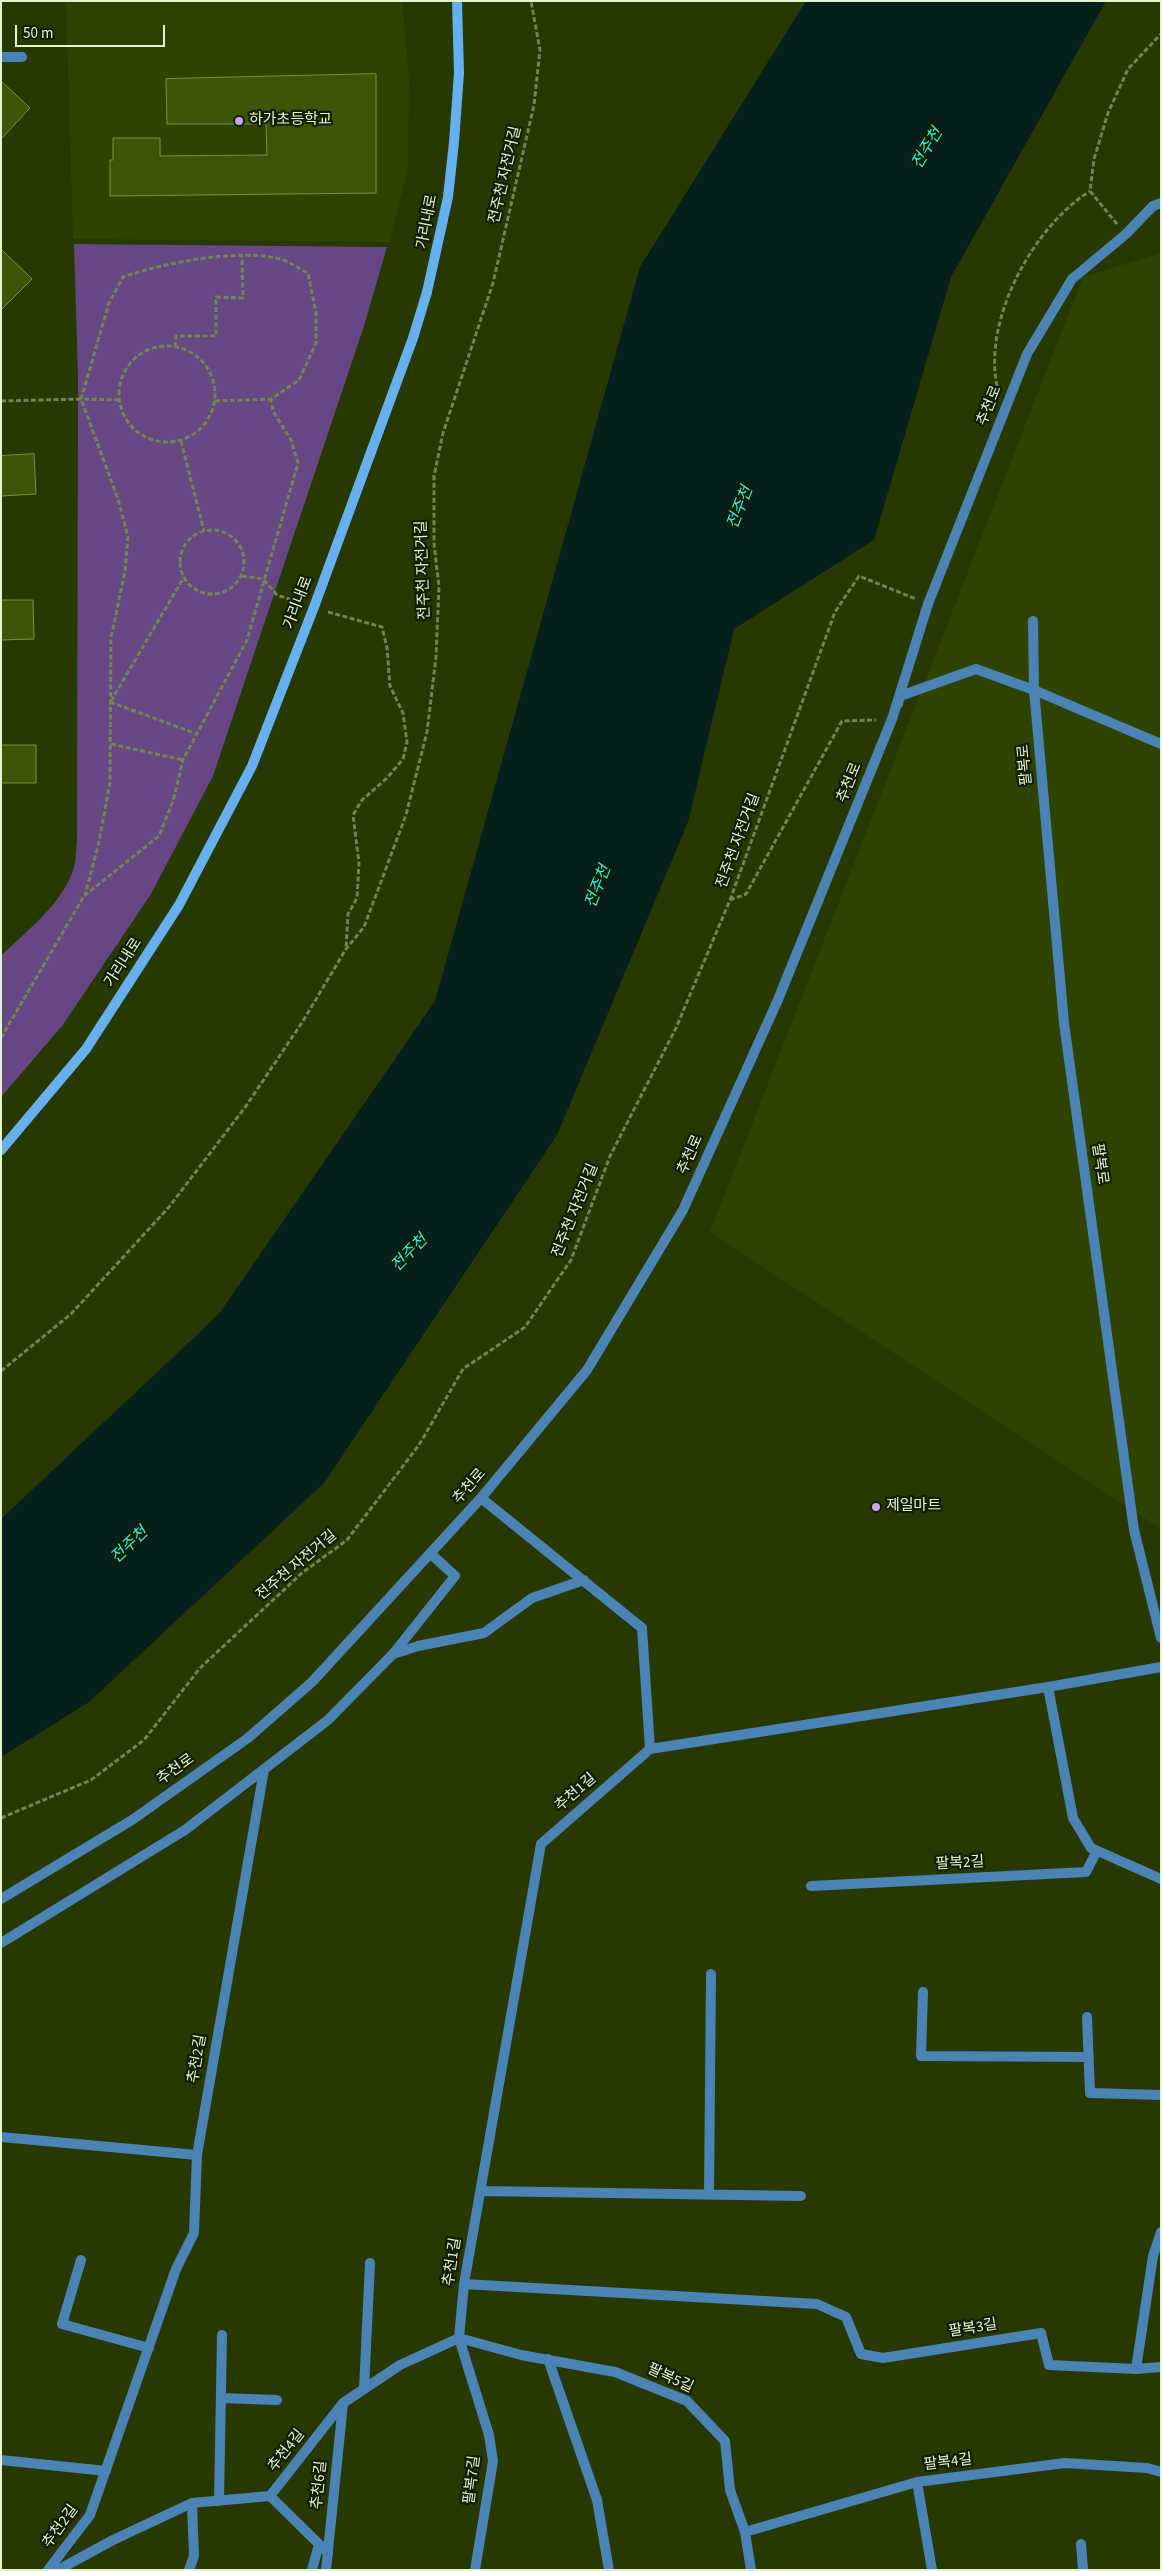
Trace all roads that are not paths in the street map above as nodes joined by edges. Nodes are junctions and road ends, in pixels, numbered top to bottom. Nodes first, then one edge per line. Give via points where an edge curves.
1 (457, 1) edge
2 (1, 57) edge
3 (22, 57) dead end
4 (1161, 203) edge
5 (1033, 621) dead end
6 (1034, 690) junction
7 (892, 719) junction
8 (1161, 744) edge
9 (1, 1150) edge
10 (481, 1498) junction
11 (431, 1554) junction
12 (584, 1580) junction
13 (1161, 1638) edge
14 (393, 1654) junction
15 (1161, 1667) edge
16 (1048, 1687) junction
17 (650, 1749) junction
18 (264, 1770) junction
19 (1097, 1851) junction
20 (1161, 1879) edge
21 (811, 1886) dead end
22 (1, 1899) edge
23 (1, 1943) edge
24 (711, 1974) dead end
25 (923, 1992) dead end
26 (1087, 2017) dead end
27 (1089, 2057) junction
28 (1161, 2095) edge
29 (1, 2137) edge
30 (196, 2154) junction
31 (480, 2191) junction
32 (709, 2194) junction
33 (801, 2196) dead end
34 (1161, 2232) edge
35 (81, 2260) dead end
36 (370, 2263) dead end
37 (464, 2284) junction
38 (222, 2335) dead end
39 (459, 2338) junction
40 (149, 2348) junction
41 (548, 2360) junction
42 (1161, 2367) edge
43 (1136, 2369) junction
44 (364, 2389) junction
45 (221, 2398) junction
46 (277, 2400) dead end
47 (343, 2403) junction
48 (1, 2460) edge
49 (106, 2471) junction
50 (1161, 2472) edge
51 (917, 2482) junction
52 (270, 2496) junction
53 (218, 2501) junction
54 (192, 2504) junction
55 (745, 2532) junction
56 (319, 2544) junction
57 (1081, 2544) dead end
58 (328, 2553) junction
59 (48, 2570) edge
60 (58, 2570) edge
61 (189, 2570) edge
62 (312, 2570) edge
63 (326, 2570) edge
64 (474, 2570) edge
65 (609, 2570) edge
66 (751, 2570) edge
67 (932, 2570) edge
68 (1083, 2570) edge

1 - 9 street, 가리내로 via 459,73 453,151 448,197 427,292 314,607 252,766 179,905 86,1048
2 - 3 street
4 - 7 street, 추천로 via 1153,206 1126,234 1072,279 1027,354 928,604
5 - 6 street
6 - 7 street, 추천로 via 976,669 900,696
6 - 8 street, 추천로
6 - 13 street, 팔복로 via 1064,1024 1134,1530
7 - 10 street, 추천로 via 777,1002 683,1210 587,1370
10 - 11 street, 추천로
10 - 12 street
11 - 14 street via 455,1576
11 - 22 street, 추천로 via 312,1682 248,1738 132,1820
12 - 14 street via 532,1598 484,1634
12 - 17 street via 642,1628
14 - 18 street via 328,1720
15 - 16 street
16 - 17 street
16 - 19 street via 1072,1818 1091,1848
17 - 31 street, 추천1길 via 541,1844
18 - 23 street via 185,1830
18 - 30 street, 추천2길
19 - 20 street
19 - 21 street, 팔복2길 via 1086,1872
24 - 32 street
25 - 27 street via 922,2056
26 - 27 street
27 - 28 street via 1090,2093
29 - 30 street
30 - 40 street, 추천2길 via 194,2233 176,2269
31 - 32 street
31 - 37 street, 추천1길
32 - 33 street
34 - 43 street via 1153,2256
35 - 40 street via 62,2324
36 - 44 street
37 - 39 street, 추천1길
37 - 43 street, 팔복3길 via 817,2304 846,2317 862,2354 883,2358 1041,2333 1049,2365
38 - 45 street
39 - 41 street, 팔복5길
39 - 44 street, 추천4길 via 400,2365
39 - 64 street, 팔복7길 via 489,2435 493,2461
40 - 49 street, 추천2길
41 - 55 street, 팔복5길 via 615,2372 687,2401 725,2440 730,2490
41 - 65 street via 597,2500
42 - 43 street, 팔복3길
44 - 47 street, 추천4길
45 - 46 street
45 - 53 street
47 - 52 street, 추천4길
47 - 58 street, 추천6길
48 - 49 street
49 - 59 street, 추천2길 via 90,2514
50 - 51 street, 팔복4길 via 1147,2468 1066,2463
51 - 55 street, 팔복4길
51 - 67 street
52 - 53 street, 추천4길
52 - 56 street
53 - 54 street, 추천4길
54 - 60 street, 추천4길 via 113,2540
54 - 61 street via 194,2556
55 - 66 street, 팔복5길
56 - 58 street
56 - 62 street
57 - 68 street
58 - 63 street, 추천6길

